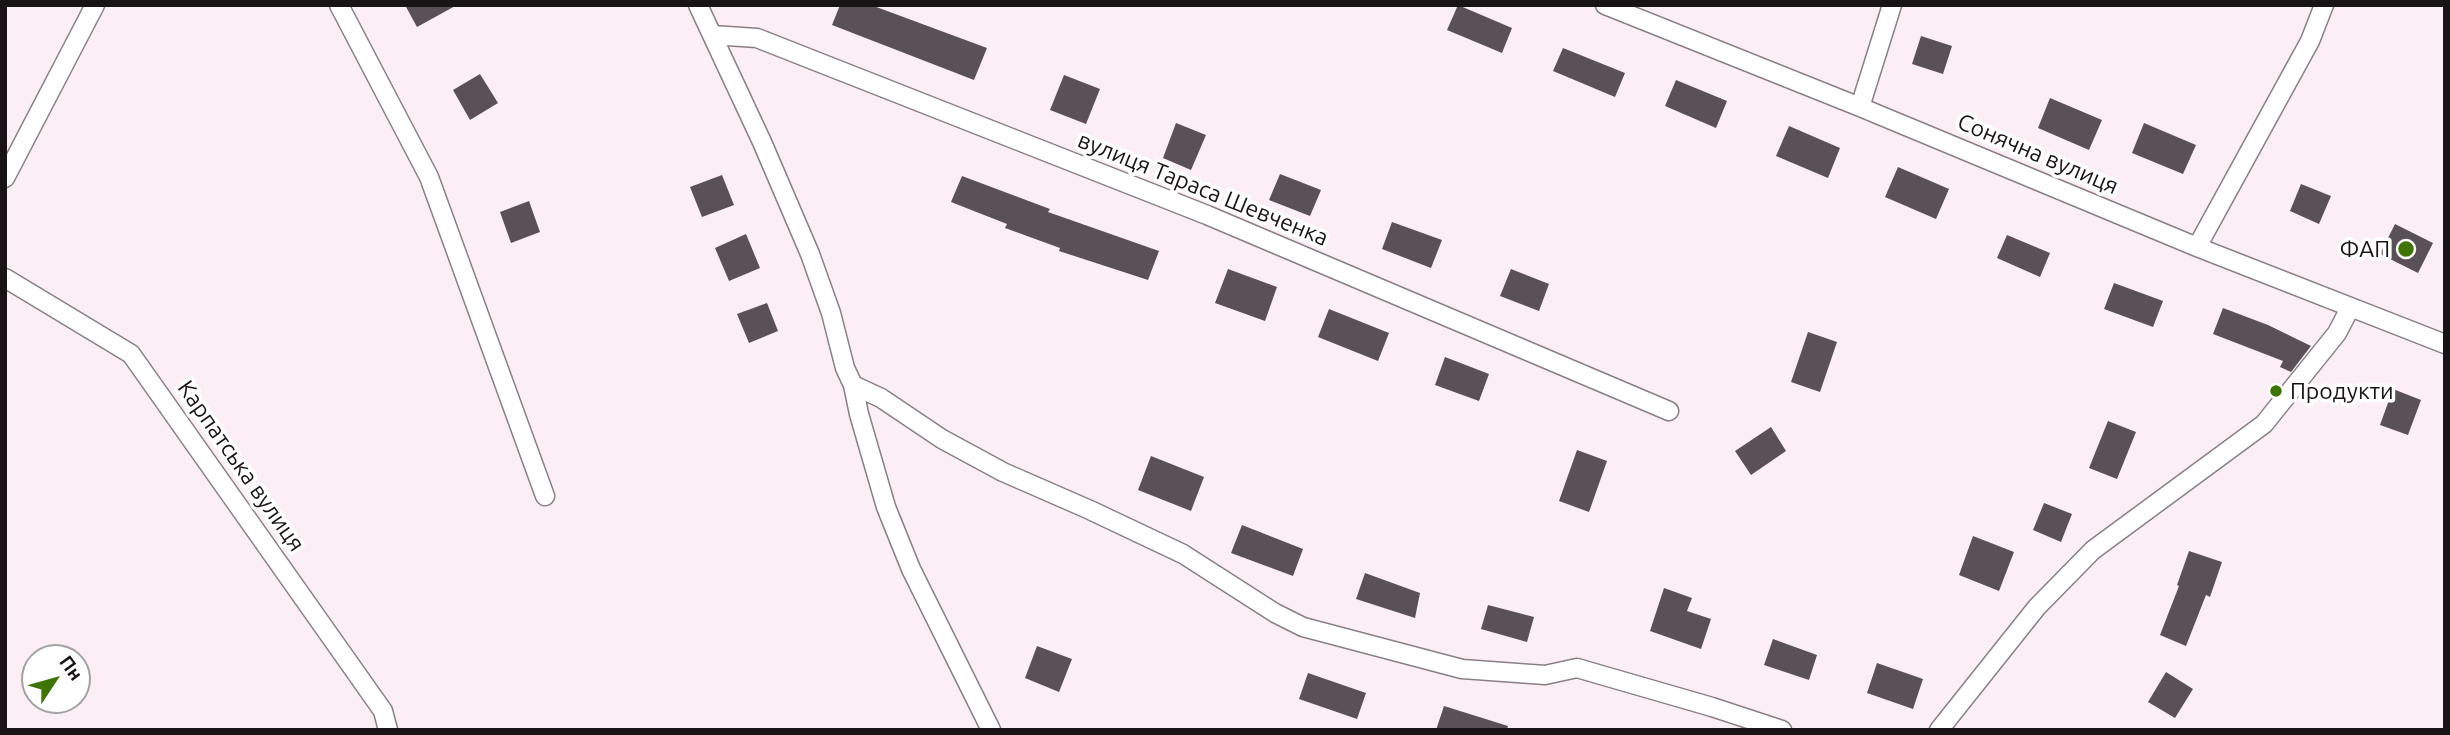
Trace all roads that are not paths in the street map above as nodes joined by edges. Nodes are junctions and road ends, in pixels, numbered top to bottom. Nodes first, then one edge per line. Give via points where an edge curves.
1 (95, 5) edge
2 (339, 5) edge
3 (698, 5) edge
4 (1605, 5) edge
5 (1892, 5) edge
6 (2324, 5) edge
7 (712, 35) junction
8 (1860, 107) junction
9 (5, 178) edge
10 (2197, 247) junction
11 (5, 278) edge
12 (2350, 308) junction
13 (2445, 344) edge
14 (853, 384) junction
15 (1669, 411) dead end
16 (545, 496) dead end
17 (388, 730) edge
18 (991, 730) edge
19 (1782, 730) edge
20 (1939, 730) edge

1 - 9 street
2 - 16 street via 429,177
3 - 7 street
4 - 8 street, Сонячна вулиця
5 - 8 street
6 - 10 street via 2310,41
7 - 14 street via 810,254
7 - 15 street, вулиця Тараса Шевченка via 757,38 1182,204
8 - 10 street, Сонячна вулиця
10 - 12 street, Сонячна вулиця
11 - 17 street, Карпатська вулиця via 131,354 383,711
12 - 13 street, Сонячна вулиця
12 - 20 street via 2337,333 2264,424 2094,550 2037,607
14 - 18 street via 886,507 911,569
14 - 19 street via 1003,472 1183,554 1303,627 1462,669 1545,675 1577,668

